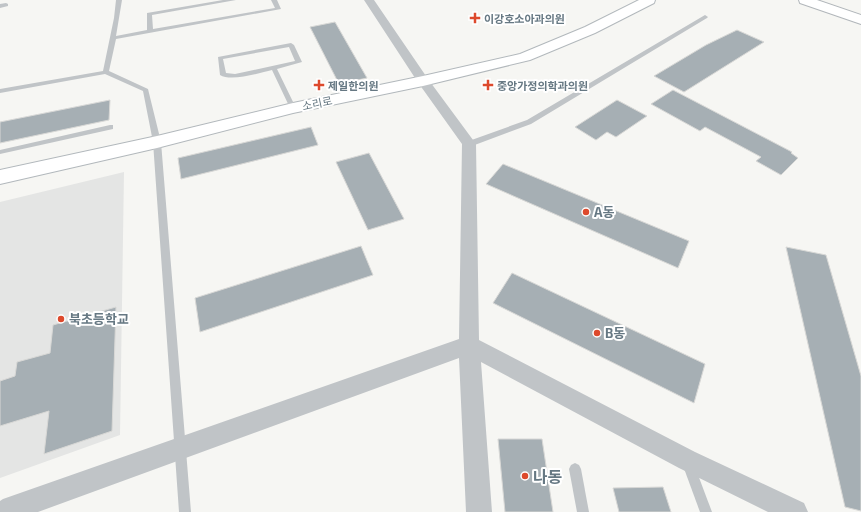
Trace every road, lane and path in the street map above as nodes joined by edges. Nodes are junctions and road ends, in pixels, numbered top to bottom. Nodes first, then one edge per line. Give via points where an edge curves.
1 (119, 0) edge
2 (233, 0) edge
3 (274, 0) edge
4 (369, 0) edge
5 (646, 0) edge
6 (805, 0) edge
7 (841, 0) edge
8 (861, 7) edge
9 (207, 13) junction
10 (705, 17) dead end
11 (861, 20) edge
12 (150, 32) junction
13 (114, 38) junction
14 (274, 68) junction
15 (106, 72) junction
16 (423, 81) junction
17 (0, 91) edge
18 (293, 108) junction
19 (110, 127) dead end
20 (157, 142) junction
21 (469, 144) junction
22 (0, 152) edge
23 (0, 177) edge
24 (469, 345) junction
25 (179, 449) junction
26 (687, 460) junction
27 (574, 469) dead end
28 (3, 512) edge
29 (185, 512) edge
30 (479, 512) edge
31 (583, 512) edge
32 (706, 512) edge
33 (795, 512) edge

1 - 13 lane
2 - 9 lane
3 - 9 lane via 278,9
4 - 16 street
5 - 16 street, 소리로 via 590,30 525,57
6 - 11 street
7 - 8 street
9 - 12 lane
9 - 12 lane via 149,14
10 - 21 lane via 529,122
12 - 13 lane
13 - 15 lane
14 - 14 lane via 299,62 291,45 220,58 223,75 235,76
14 - 18 lane
15 - 17 lane
15 - 20 lane via 146,90
16 - 18 street, 소리로
16 - 21 street
18 - 20 street, 소리로
19 - 22 lane
20 - 23 street, 소리로
20 - 25 lane
21 - 24 street
24 - 25 street
24 - 26 street
24 - 30 street
25 - 28 street
25 - 29 lane
26 - 32 lane
26 - 33 street
27 - 31 lane

